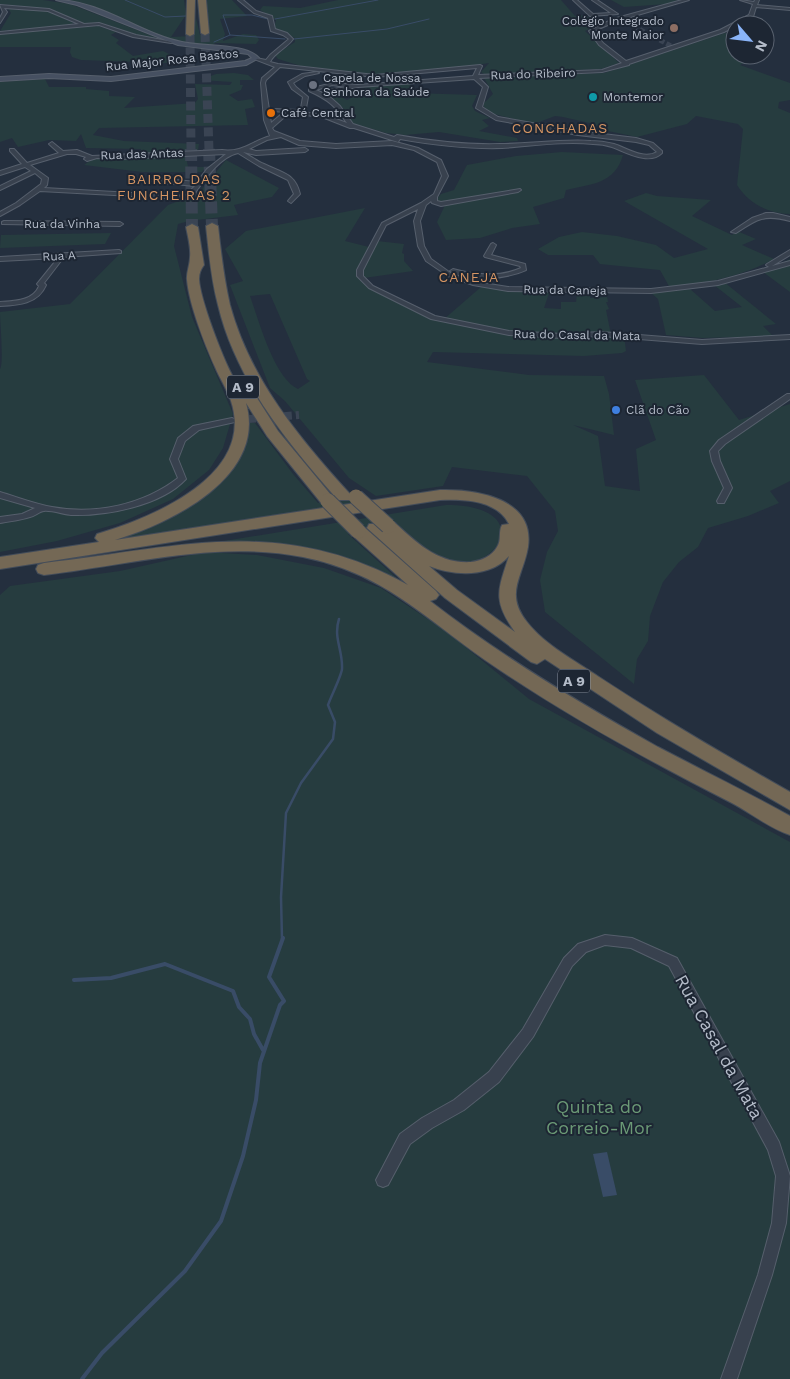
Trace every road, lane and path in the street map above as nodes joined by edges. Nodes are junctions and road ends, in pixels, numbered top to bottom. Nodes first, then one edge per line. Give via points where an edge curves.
1 (59, 0) edge
2 (191, 0) edge
3 (202, 0) edge
4 (240, 0) edge
5 (575, 0) edge
6 (594, 0) edge
7 (687, 0) edge
8 (742, 0) edge
9 (755, 3) edge
10 (1, 6) edge
11 (790, 9) edge
12 (615, 14) junction
13 (622, 19) junction
14 (0, 21) edge
15 (82, 25) junction
16 (0, 33) edge
17 (190, 34) tunnel mouth
18 (205, 34) tunnel mouth
19 (171, 42) junction
20 (255, 60) junction
21 (267, 62) junction
22 (627, 64) junction
23 (276, 68) junction
24 (338, 71) junction
25 (475, 78) junction
26 (0, 79) edge
27 (358, 86) junction
28 (327, 97) junction
29 (270, 103) junction
30 (276, 110) junction
31 (287, 112) junction
32 (299, 112) junction
33 (282, 116) junction
34 (282, 127) dead end
35 (356, 127) junction
36 (271, 131) junction
37 (386, 136) junction
38 (304, 137) dead end
39 (276, 141) dead end
40 (52, 144) dead end
41 (315, 144) junction
42 (325, 145) junction
43 (300, 146) junction
44 (407, 146) junction
45 (12, 150) dead end
46 (243, 151) junction
47 (62, 153) junction
48 (230, 154) junction
49 (26, 165) junction
50 (35, 171) junction
51 (0, 173) edge
52 (153, 180) dead end
53 (197, 184) junction
54 (0, 188) edge
55 (40, 189) junction
56 (518, 190) dead end
57 (434, 196) junction
58 (291, 201) dead end
59 (423, 204) junction
60 (13, 207) junction
61 (0, 214) edge
62 (790, 219) edge
63 (4, 223) junction
64 (120, 224) dead end
65 (212, 226) tunnel mouth
66 (192, 227) tunnel mouth
67 (0, 230) edge
68 (734, 232) dead end
69 (494, 245) dead end
70 (119, 252) dead end
71 (790, 252) edge
72 (196, 253) junction
73 (62, 256) junction
74 (0, 260) edge
75 (790, 263) edge
76 (435, 266) junction
77 (764, 269) junction
78 (0, 304) edge
79 (790, 337) edge
80 (790, 396) edge
81 (232, 420) tunnel mouth
82 (0, 494) edge
83 (721, 501) dead end
84 (43, 507) junction
85 (0, 520) edge
86 (374, 529) junction
87 (0, 563) edge
88 (30, 570) junction
89 (0, 575) edge
90 (736, 796) junction
91 (790, 802) edge
92 (790, 806) edge
93 (790, 826) edge
94 (383, 1180) dead end
95 (729, 1379) edge

1 - 19 main road via 79,4
2 - 17 highway
3 - 18 highway
4 - 21 street via 270,17 272,30 291,39
5 - 12 street via 592,14
6 - 12 street
7 - 13 street
8 - 9 street
9 - 11 street
9 - 22 street, Rua do Ribeiro via 751,16 728,28
10 - 14 street via 5,12
10 - 15 street via 49,10
12 - 13 street
13 - 22 street via 590,32 600,44
15 - 16 street
15 - 19 street via 99,24 135,36
19 - 20 main road via 250,52
20 - 21 street, Rua do Ribeiro
20 - 26 main road, Rua Major Rosa Bastos via 116,78 50,76
21 - 23 street, Rua do Ribeiro
22 - 25 street, Rua do Ribeiro via 599,72
23 - 24 street, Rua do Ribeiro
23 - 29 street via 263,81
24 - 25 street, Rua do Ribeiro via 375,76 480,66
24 - 32 street via 308,74 290,82 306,97
25 - 27 street
25 - 37 street via 486,87 479,108 486,114 578,133 636,140 651,144 660,152 646,157 594,143 434,144
27 - 28 street via 329,92
27 - 28 street via 332,84 311,90
28 - 35 street via 342,111 348,123
29 - 30 street
29 - 36 street via 267,120
30 - 31 street
30 - 33 street
31 - 32 street
31 - 33 street
32 - 35 street
33 - 36 street
34 - 36 street
35 - 37 street
36 - 39 street
36 - 43 street
36 - 46 street
37 - 44 street
38 - 41 street
40 - 47 street
41 - 42 street
41 - 43 street
42 - 43 street via 318,148
42 - 44 street via 392,142
43 - 46 street via 299,154
44 - 57 street via 439,161 445,176
45 - 49 street
46 - 48 street
46 - 58 street via 269,169 290,178 297,194
47 - 48 street, Rua das Antas via 77,152 88,158
47 - 49 street
48 - 53 street
49 - 50 street
49 - 51 street
50 - 54 street
50 - 55 street via 47,181
52 - 53 street
53 - 55 street via 186,198
55 - 60 street
56 - 57 street via 441,204 434,202
57 - 59 street
59 - 76 street, Rua da Caneja via 417,221 421,246
59 - 79 street, Rua do Casal da Mata via 384,224 364,260 360,276 371,287 433,318 509,333 562,336 601,334 702,342
60 - 61 street
60 - 63 street
62 - 68 street via 752,218
63 - 64 street, Rua da Vinha
63 - 67 street
65 - 86 highway, A 9 via 217,279 238,350 273,410 302,450 350,497
66 - 72 highway, A 9
69 - 76 street via 487,256 523,265 524,269 510,274 477,276
70 - 73 street, Rua A
71 - 77 street
72 - 86 highway, A 9, bridge via 199,275 220,341 235,373 272,433 328,501
72 - 87 highway via 193,278 196,290 220,364 241,409 241,432 229,461 204,489 156,519 108,536
73 - 74 street, Rua A
73 - 78 street via 40,284 43,285 38,293 24,301
75 - 77 street
76 - 77 street, Rua da Caneja via 462,281 508,289 615,291 670,290 718,283
80 - 83 street via 722,442 714,451 714,462 728,488
81 - 84 street via 196,428 181,440 174,459 182,479 170,490 142,501 105,509 71,512
82 - 84 street
84 - 85 street via 24,516
86 - 88 highway via 426,559 458,569 494,560 505,549 509,533 505,520 490,508 469,502 443,501
86 - 90 highway, A 9 via 417,585 505,653 612,724
86 - 92 highway, A 9 via 451,594 557,670 646,726
87 - 91 highway via 440,495 463,494 484,498 508,512 518,526 519,542 508,580 507,598 512,614 526,633 633,708
88 - 89 highway
88 - 90 highway via 236,545 284,548 336,560 401,589 474,644 555,696 679,768
90 - 93 highway, A 9
94 - 95 street, Rua Casal da Mata via 405,1140 459,1105 494,1077 528,1033 568,962 582,948 605,940 632,943 673,962 774,1147 783,1176 779,1223 765,1275

